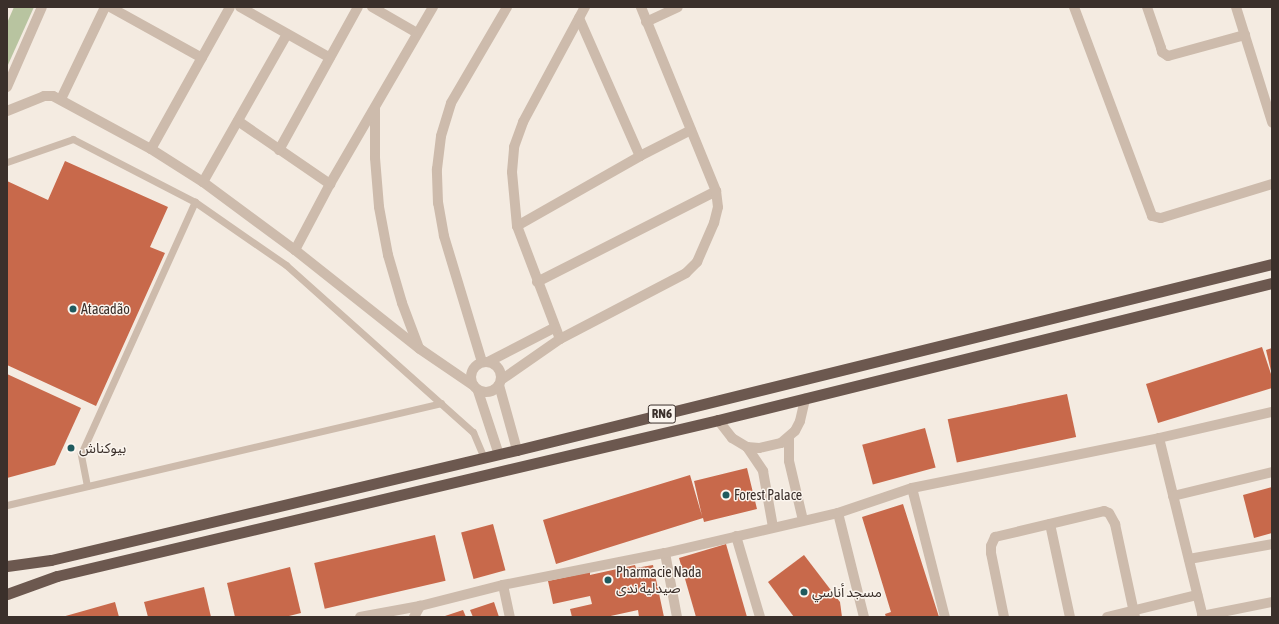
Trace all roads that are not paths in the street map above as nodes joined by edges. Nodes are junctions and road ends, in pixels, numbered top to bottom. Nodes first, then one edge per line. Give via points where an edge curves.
1 (42, 7) edge
2 (105, 7) edge
3 (110, 7) edge
4 (230, 7) edge
5 (240, 7) edge
6 (358, 7) edge
7 (372, 7) edge
8 (433, 7) edge
9 (507, 7) edge
10 (585, 7) edge
11 (678, 7) edge
12 (1074, 7) edge
13 (1147, 7) edge
14 (1236, 7) edge
15 (645, 13) edge
16 (579, 18) junction
17 (417, 33) junction
18 (287, 34) junction
19 (1245, 35) junction
20 (202, 58) junction
21 (330, 58) junction
22 (7, 87) edge
23 (61, 98) junction
24 (1270, 104) edge
25 (375, 108) junction
26 (7, 111) edge
27 (238, 121) junction
28 (1272, 122) edge
29 (692, 130) junction
30 (151, 149) junction
31 (280, 150) junction
32 (640, 156) junction
33 (7, 162) edge
34 (202, 182) junction
35 (330, 184) junction
36 (1272, 184) edge
37 (716, 191) junction
38 (195, 202) junction
39 (517, 226) junction
40 (295, 250) junction
41 (1272, 264) edge
42 (537, 282) junction
43 (1272, 283) edge
44 (554, 328) junction
45 (560, 340) junction
46 (420, 349) junction
47 (485, 362) junction
48 (500, 382) junction
49 (476, 388) junction
50 (805, 399) junction
51 (441, 402) junction
52 (1272, 412) edge
53 (718, 420) junction
54 (789, 438) junction
55 (1159, 438) junction
56 (747, 447) junction
57 (517, 450) junction
58 (499, 455) junction
59 (484, 458) junction
60 (1272, 472) edge
61 (87, 486) junction
62 (912, 488) junction
63 (1173, 496) junction
64 (7, 505) edge
65 (838, 513) junction
66 (803, 520) junction
67 (1050, 524) junction
68 (773, 527) junction
69 (736, 536) junction
70 (1272, 544) edge
71 (665, 553) junction
72 (1189, 559) junction
73 (7, 566) edge
74 (503, 585) junction
75 (7, 594) edge
76 (1197, 595) junction
77 (1272, 602) edge
78 (420, 606) junction
79 (1134, 614) edge
80 (1203, 616) edge
81 (360, 617) edge
82 (414, 617) edge
83 (510, 617) edge
84 (676, 617) edge
85 (760, 617) edge
86 (864, 617) edge
87 (945, 617) edge
88 (1004, 617) edge
89 (1070, 617) edge
90 (1107, 617) edge

1 - 22 street
2 - 23 street
3 - 20 street
4 - 20 street
5 - 18 street
6 - 21 street
7 - 17 street
8 - 17 street
9 - 47 street via 451,103 437,169 438,203 444,236
10 - 16 street
11 - 15 street
12 - 36 street via 1152,216 1161,218
13 - 19 street via 1161,48 1168,56
14 - 19 street
15 - 29 street
16 - 32 street
16 - 39 street via 523,122 514,147 512,172
17 - 25 street
18 - 21 street
18 - 27 street
19 - 24 street
20 - 30 street
21 - 31 street
23 - 26 street via 48,95
23 - 30 street
24 - 28 street
25 - 35 street
25 - 46 street via 375,158 388,255 402,303
27 - 31 street
27 - 34 street
29 - 32 street
29 - 37 street
30 - 34 street
31 - 35 street
32 - 39 street
33 - 38 lane via 72,139
34 - 40 street
35 - 40 street
37 - 42 street
37 - 45 street via 717,214 692,267 679,278
38 - 51 lane via 286,265
38 - 61 lane via 81,454
39 - 42 street
40 - 46 street
41 - 57 highway, RN6
42 - 44 street
43 - 50 highway, RN6
44 - 45 street
44 - 47 street
45 - 48 street
46 - 49 street
47 - 48 street via 499,368
47 - 49 street via 477,365 471,375
48 - 49 street via 490,392
48 - 57 street
49 - 58 street
50 - 53 highway, RN6
50 - 54 street via 800,421
51 - 59 lane via 473,432
51 - 61 lane
52 - 55 street
53 - 56 street via 732,438
53 - 75 highway, RN6 via 57,576
54 - 56 street via 774,445
54 - 66 street via 789,461
55 - 62 street
55 - 63 street
56 - 68 street via 763,471
57 - 58 highway, RN6
58 - 59 highway, RN6
59 - 73 highway, RN6 via 51,560
60 - 63 street
61 - 64 lane
62 - 65 street
62 - 87 street
63 - 72 street
65 - 66 street
65 - 86 street
66 - 68 street
67 - 79 street via 1104,511 1109,513 1115,524
67 - 88 street via 1002,535 992,541 991,553
67 - 89 street
68 - 69 street
69 - 71 street
69 - 85 street
70 - 72 street
71 - 74 street
71 - 84 street
72 - 76 street
74 - 78 street
74 - 83 street
76 - 79 street
76 - 80 street
77 - 80 street
78 - 81 street
78 - 82 street
79 - 90 street

